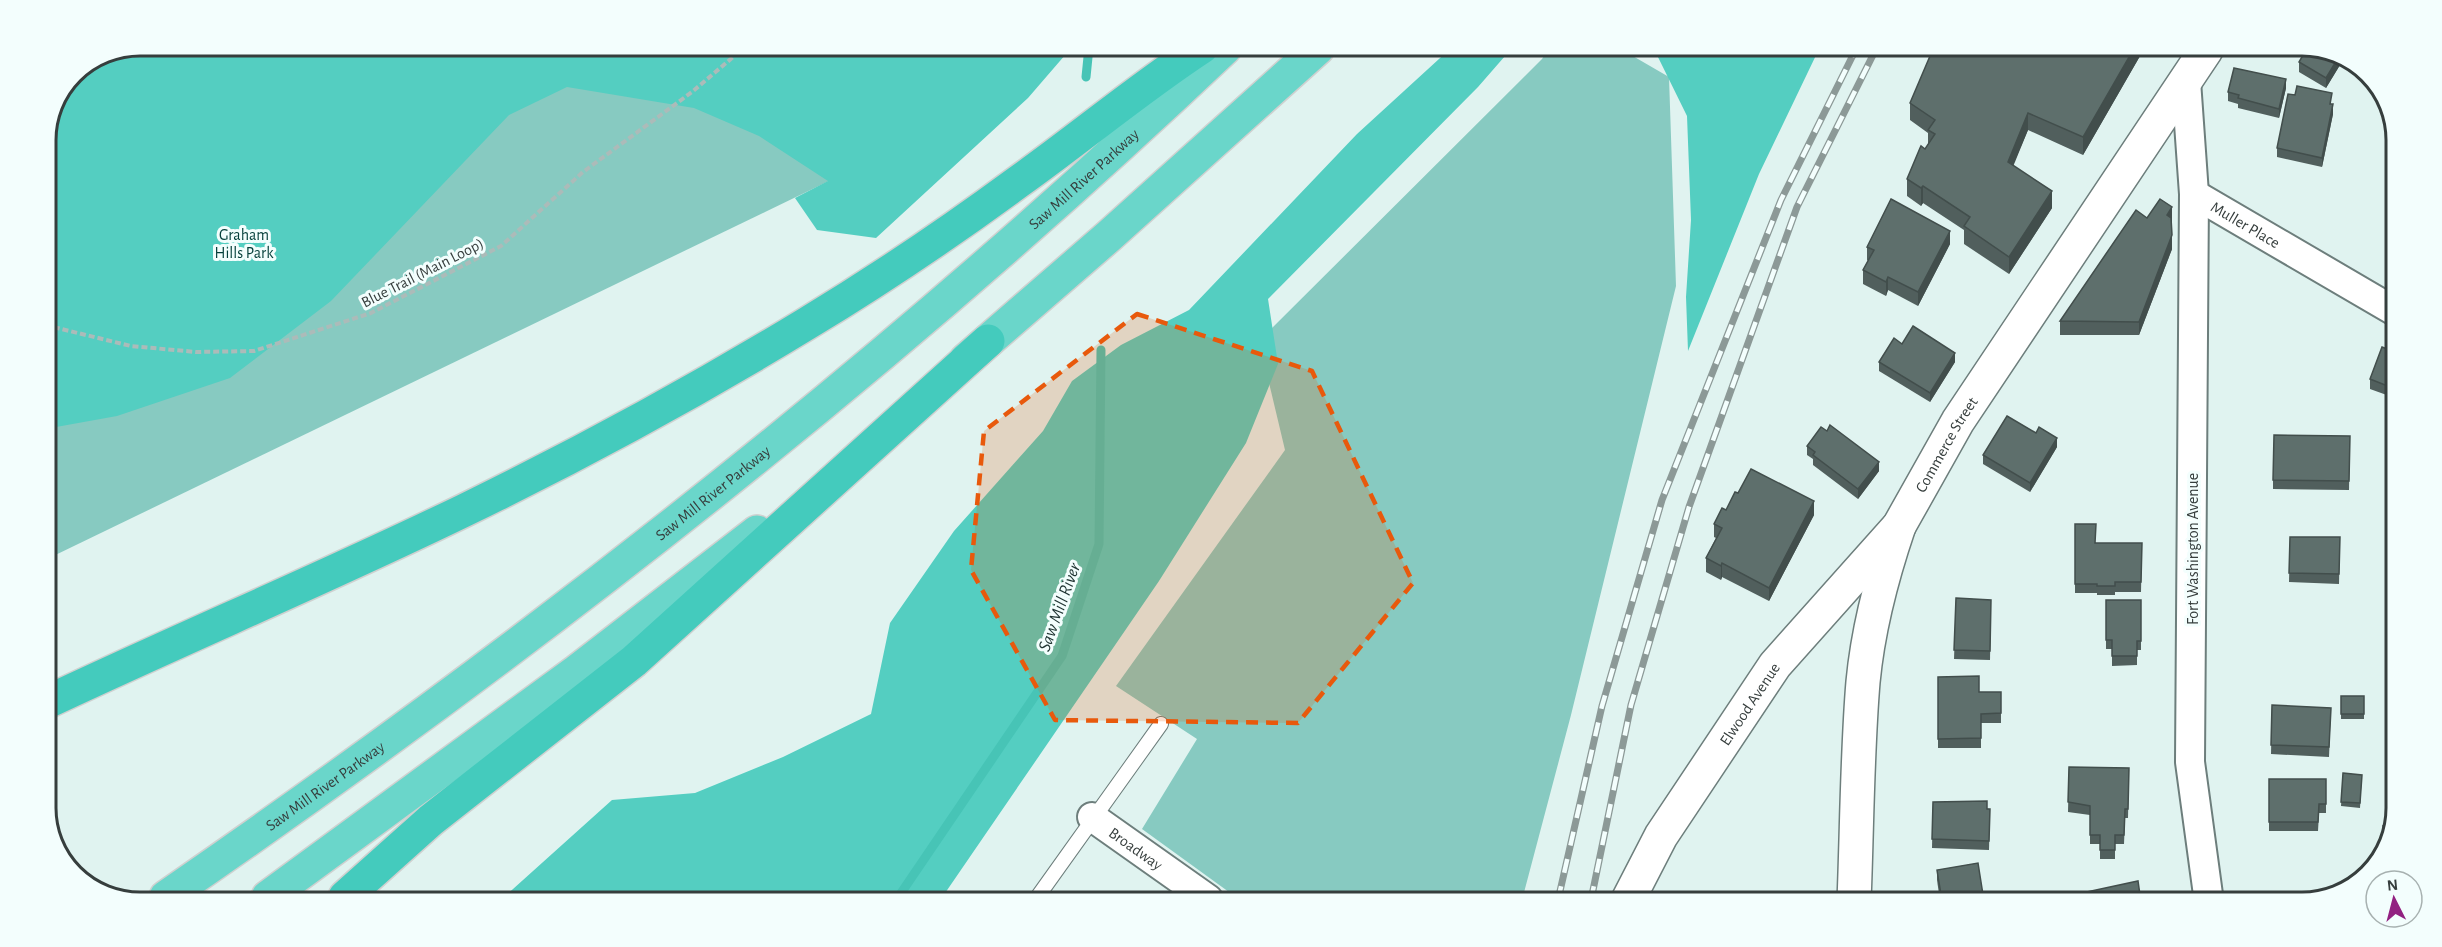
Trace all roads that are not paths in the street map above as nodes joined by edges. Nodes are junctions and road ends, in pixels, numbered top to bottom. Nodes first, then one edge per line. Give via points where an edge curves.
1 (1189, 56) edge
2 (1217, 56) edge
3 (1309, 56) edge
4 (2202, 56) edge
5 (2186, 81) junction
6 (2194, 194) junction
7 (2386, 306) edge
8 (988, 341) junction
9 (1899, 526) junction
10 (56, 698) edge
11 (1161, 724) dead end
12 (1092, 817) junction
13 (173, 892) edge
14 (275, 892) edge
15 (351, 892) edge
16 (1040, 892) edge
17 (1198, 892) edge
18 (1632, 892) edge
19 (1854, 892) edge
20 (2208, 892) edge

1 - 10 highway via 941,236 806,324 710,380 463,511
2 - 13 highway, Saw Mill River Parkway via 1106,161 984,267 714,490 456,689
3 - 8 highway
4 - 5 main road, Commerce Street
5 - 6 street, Muller Place
5 - 9 main road, Commerce Street via 1958,421
6 - 7 street, Muller Place
6 - 20 street, Fort Washington Avenue via 2190,762
8 - 14 highway via 618,640
8 - 15 highway via 634,661 431,820
9 - 18 main road, Elwood Avenue via 1774,665 1660,836
9 - 19 main road, Commerce Street via 1871,630 1863,681
11 - 12 lane
12 - 16 lane
12 - 17 street, Broadway

